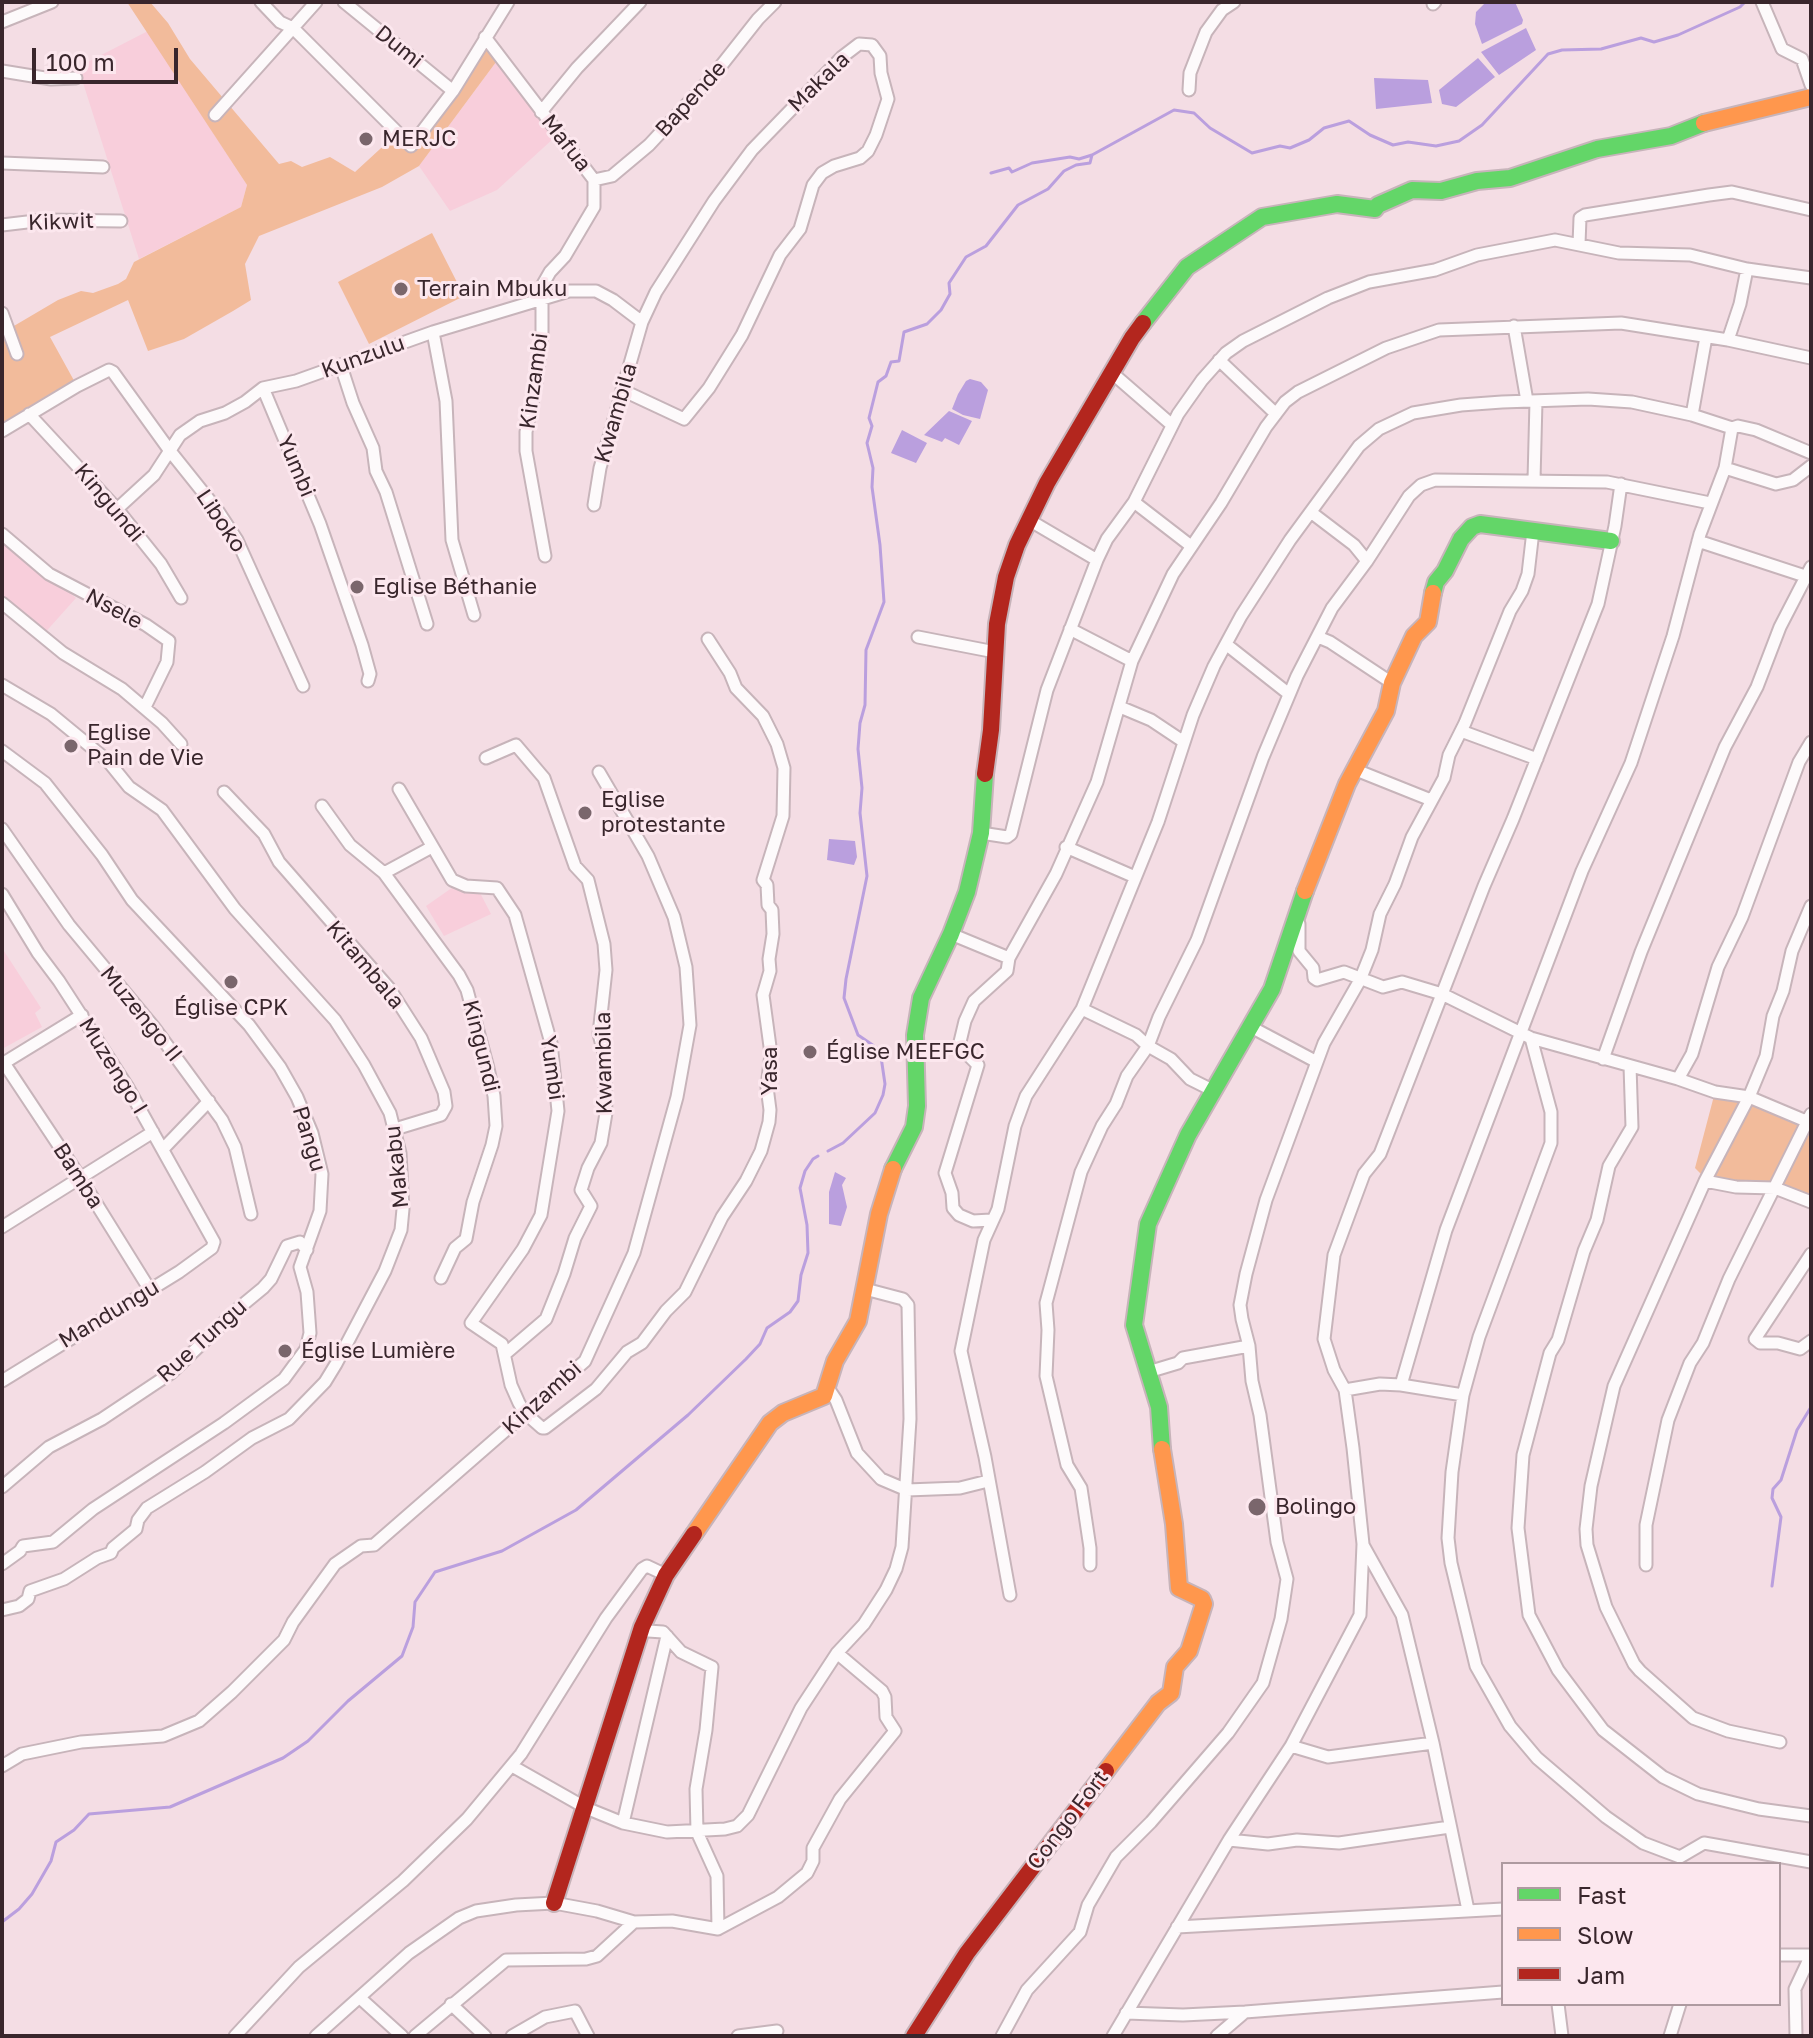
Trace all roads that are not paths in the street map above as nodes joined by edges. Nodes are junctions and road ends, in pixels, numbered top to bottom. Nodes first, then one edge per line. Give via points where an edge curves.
1 (52, 2) edge
2 (261, 2) edge
3 (316, 2) edge
4 (344, 2) edge
5 (508, 2) edge
6 (640, 2) edge
7 (775, 2) edge
8 (1234, 2) edge
9 (1762, 2) edge
10 (2, 22) edge
11 (293, 28) junction
12 (485, 37) junction
13 (2, 71) edge
14 (76, 78) dead end
15 (1811, 85) edge
16 (1189, 90) dead end
17 (453, 91) junction
18 (1811, 97) edge
19 (541, 112) junction
20 (215, 115) dead end
21 (2, 163) edge
22 (103, 167) dead end
23 (594, 180) junction
24 (1811, 210) edge
25 (121, 221) dead end
26 (2, 225) edge
27 (1579, 244) junction
28 (1747, 269) junction
29 (1811, 278) edge
30 (543, 299) junction
31 (2, 313) edge
32 (642, 322) junction
33 (1514, 326) junction
34 (433, 332) junction
35 (1706, 337) junction
36 (1728, 340) junction
37 (17, 354) dead end
38 (1811, 358) edge
39 (1219, 360) junction
40 (341, 366) junction
41 (1111, 372) junction
42 (263, 388) junction
43 (622, 390) junction
44 (1531, 401) junction
45 (29, 414) junction
46 (1276, 414) junction
47 (1692, 415) junction
48 (1172, 425) junction
49 (1732, 428) junction
50 (2, 431) edge
51 (170, 451) junction
52 (1811, 453) edge
53 (1811, 466) edge
54 (1725, 468) junction
55 (1534, 480) junction
56 (1621, 484) junction
57 (1134, 502) junction
58 (1710, 503) junction
59 (594, 505) dead end
60 (117, 509) junction
61 (1312, 513) junction
62 (1029, 520) junction
63 (1533, 531) junction
64 (2, 534) edge
65 (1611, 541) junction
66 (1698, 541) junction
67 (1191, 546) junction
68 (545, 556) dead end
69 (1097, 560) junction
70 (1367, 561) junction
71 (1809, 574) edge
72 (181, 598) dead end
73 (2, 603) edge
74 (474, 615) dead end
75 (427, 624) dead end
76 (1070, 629) junction
77 (918, 637) dead end
78 (1318, 637) junction
79 (708, 639) dead end
80 (1227, 645) junction
81 (995, 652) junction
82 (1132, 661) junction
83 (368, 681) dead end
84 (1392, 683) junction
85 (2, 685) edge
86 (303, 686) dead end
87 (1289, 694) junction
88 (145, 707) junction
89 (1120, 707) junction
90 (1461, 731) junction
91 (1184, 742) junction
92 (1811, 742) edge
93 (181, 744) dead end
94 (2, 751) edge
95 (486, 758) dead end
96 (1537, 759) junction
97 (1356, 770) junction
98 (599, 772) dead end
99 (399, 789) dead end
100 (224, 792) dead end
101 (1431, 800) junction
102 (322, 806) dead end
103 (2, 829) edge
104 (981, 833) junction
105 (432, 847) junction
106 (1066, 847) junction
107 (384, 873) junction
108 (1135, 877) junction
109 (2, 894) edge
110 (1811, 906) edge
111 (1295, 918) junction
112 (951, 934) junction
113 (1009, 958) junction
114 (1360, 980) junction
115 (1442, 994) junction
116 (1082, 1009) junction
117 (82, 1015) junction
118 (1244, 1034) junction
119 (1527, 1036) junction
120 (1148, 1046) junction
121 (1603, 1059) junction
122 (1317, 1062) junction
123 (3, 1064) edge
124 (1630, 1066) junction
125 (1678, 1079) junction
126 (1214, 1091) junction
127 (1749, 1097) junction
128 (209, 1101) junction
129 (1808, 1117) edge
130 (395, 1129) junction
131 (153, 1132) junction
132 (163, 1149) junction
133 (81, 1179) junction
134 (1705, 1181) junction
135 (1775, 1188) junction
136 (1811, 1202) edge
137 (251, 1214) dead end
138 (991, 1220) junction
139 (3, 1225) edge
140 (213, 1245) joint
141 (307, 1250) junction
142 (1811, 1254) edge
143 (441, 1278) dead end
144 (865, 1289) junction
145 (150, 1290) junction
146 (1811, 1341) edge
147 (1249, 1346) junction
148 (505, 1354) junction
149 (1148, 1372) junction
150 (2, 1381) edge
151 (1401, 1385) junction
152 (828, 1388) junction
153 (1345, 1390) junction
154 (1463, 1395) junction
155 (525, 1413) junction
156 (988, 1481) junction
157 (2, 1487) edge
158 (907, 1490) junction
159 (1363, 1544) junction
160 (2, 1564) edge
161 (1090, 1565) dead end
162 (1646, 1565) dead end
163 (666, 1575) junction
164 (1010, 1595) dead end
165 (2, 1610) edge
166 (642, 1627) junction
167 (667, 1636) junction
168 (837, 1653) junction
169 (1780, 1742) dead end
170 (1433, 1743) junction
171 (1291, 1746) junction
172 (2, 1766) edge
173 (512, 1766) junction
174 (586, 1808) junction
175 (1811, 1816) edge
176 (623, 1823) junction
177 (1450, 1827) junction
178 (697, 1832) junction
179 (1229, 1840) junction
180 (1811, 1862) edge
181 (554, 1903) junction
182 (1501, 1909) edge
183 (1468, 1910) junction
184 (634, 1922) junction
185 (1177, 1927) junction
186 (718, 1929) junction
187 (1781, 1955) edge
188 (1811, 1955) edge
189 (1501, 1992) edge
190 (360, 1998) junction
191 (451, 2004) junction
192 (1558, 2006) edge
193 (1679, 2006) edge
194 (1245, 2012) junction
195 (1126, 2013) junction
196 (777, 2031) dead end
197 (235, 2036) edge
198 (316, 2036) edge
199 (402, 2036) edge
200 (415, 2036) edge
201 (485, 2036) edge
202 (512, 2036) edge
203 (588, 2036) edge
204 (738, 2036) edge
205 (914, 2036) edge
206 (1002, 2036) edge
207 (1113, 2036) edge
208 (1217, 2036) edge
209 (1562, 2036) edge
210 (1670, 2036) edge
211 (1796, 2036) edge

1 - 10 street
2 - 11 street
3 - 11 street
4 - 17 street, Dumi
5 - 12 street
6 - 19 street
7 - 23 street, Bapende via 649,145 612,176
8 - 16 street via 1206,32
9 - 15 street via 1782,49 1802,59
11 - 17 street via 411,146
11 - 20 street
12 - 17 street
12 - 19 street, Mafua
13 - 14 street
18 - 41 street via 1710,120 1671,136 1597,149 1510,178 1441,191 1412,190 1375,209 1337,204 1262,217 1187,267
19 - 23 street, Mafua
21 - 22 street
23 - 30 street, Mafua via 594,207 545,278
24 - 27 street via 1732,192 1709,195 1585,215 1580,218
25 - 26 street, Kikwit
27 - 28 street via 1619,253 1690,255
27 - 39 street via 1555,240 1369,282 1288,317
28 - 29 street
28 - 36 street
30 - 32 street, Kunzulu via 591,289
30 - 34 street, Kunzulu
30 - 68 street, Kinzambi via 526,451
31 - 37 street
32 - 43 street, Kwambila
32 - 43 street, Makala via 736,169 842,57 859,44 872,45 880,56 888,99 876,135 860,158 834,166 813,185 800,229 780,255 742,335 709,388 684,419
33 - 35 street via 1621,323
33 - 44 street
33 - 46 street via 1439,330 1399,343 1298,392
34 - 40 street, Kunzulu
34 - 74 street via 446,401 452,540
35 - 36 street
35 - 47 street
36 - 38 street
39 - 46 street
39 - 48 street
40 - 42 street, Kunzulu
40 - 75 street via 373,448
41 - 48 street
41 - 62 street
42 - 51 street, Kunzulu via 225,413 200,421 180,435
42 - 83 street, Yumbi via 331,556 362,645
43 - 59 street, Kwambila
44 - 47 street via 1632,402
44 - 55 street
44 - 61 street via 1461,405 1391,422 1359,446
45 - 50 street
45 - 51 street, Liboko via 109,370
45 - 60 street, Kingundi
46 - 67 street
47 - 49 street
48 - 57 street
49 - 52 street via 1756,430
49 - 54 street
51 - 60 street, Kunzulu via 154,475
51 - 86 street, Liboko via 237,540
53 - 54 street via 1793,480 1776,484
54 - 58 street
55 - 56 street
55 - 70 street via 1442,479 1421,485
56 - 58 street
56 - 65 street
57 - 67 street
57 - 69 street
58 - 66 street
60 - 72 street, Kingundi
61 - 70 street
61 - 80 street via 1275,562
62 - 69 street
62 - 81 street via 1006,577
63 - 65 street
63 - 84 street via 1480,524 1466,533 1436,582 1428,622 1414,636
63 - 90 street via 1522,591
64 - 88 street, Nsele via 60,581 169,641 167,662
65 - 96 street via 1598,604
66 - 71 street
66 - 119 street via 1631,763 1582,871
67 - 82 street
69 - 76 street
70 - 78 street
71 - 121 street via 1725,747
73 - 88 street via 63,653
76 - 82 street
76 - 104 street via 1047,690 1011,834
77 - 81 street
78 - 84 street
78 - 87 street
79 - 155 street, Yasa via 736,688 763,716 784,768 783,816 763,880 773,934 763,995 771,1054 765,1140 685,1292 642,1343 627,1352 596,1389 545,1428
80 - 87 street
80 - 91 street
81 - 104 street
82 - 89 street
84 - 97 street via 1386,711
85 - 130 street, Makabu via 51,714 108,761 129,787 162,810 235,909 335,1020 376,1086
87 - 120 street via 1202,930
88 - 93 street
89 - 91 street
89 - 106 street via 1097,782
90 - 96 street
90 - 101 street
91 - 108 street
92 - 125 street via 1721,959 1692,1054
94 - 141 street, Pangu via 45,783 132,900 249,1025 280,1067 305,1114 321,1162 322,1200
95 - 148 street, Kwambila via 516,745 544,778 575,866 588,880 606,970 599,1034 606,1113 601,1143 581,1190 591,1206 546,1319
96 - 115 street
97 - 101 street
97 - 111 street
98 - 155 street, Kinzambi via 648,856 674,917 686,967 690,1025 677,1097 625,1277 585,1361
99 - 105 street, Yumbi
100 - 130 street, Kitambala via 389,988 421,1038 446,1106 441,1115
101 - 114 street via 1381,911
102 - 107 street, Kingundi via 350,845
103 - 128 street, Muzengo II via 69,925
104 - 112 street
105 - 107 street
105 - 148 street, Yumbi via 452,880 497,888 515,915 554,1058 558,1111 541,1215 471,1323 497,1339
106 - 108 street
106 - 113 street
107 - 143 street, Kingundi via 459,975 494,1096 496,1126 466,1239 455,1248
108 - 116 street
109 - 117 street, Muzengo I
110 - 127 street via 1792,951 1766,1056
111 - 114 street via 1299,951 1314,978 1344,972
111 - 118 street via 1272,989
112 - 113 street
112 - 144 street via 921,998 914,1127 892,1170
113 - 138 street via 1007,971 974,1001 965,1021 959,1046 978,1065 945,1173 959,1215
114 - 115 street via 1383,987 1402,982
114 - 122 street
115 - 119 street
115 - 153 street via 1334,1255 1324,1339
116 - 120 street
116 - 138 street via 1026,1096
117 - 123 street
117 - 131 street, Muzengo I
118 - 122 street via 1251,1027
118 - 126 street
119 - 121 street
119 - 151 street via 1446,1230
119 - 154 street via 1551,1112 1551,1143 1479,1337
120 - 126 street
120 - 161 street via 1127,1076 1081,1172 1046,1303 1046,1376 1067,1465 1081,1488
121 - 124 street
122 - 147 street via 1266,1200 1246,1274 1240,1305
123 - 133 street, Bamba
124 - 125 street
124 - 175 street via 1632,1127 1609,1166 1523,1455 1518,1528 1529,1615 1558,1670 1599,1725 1663,1777 1698,1794
125 - 127 street
126 - 149 street via 1148,1224 1134,1325
127 - 129 street
127 - 134 street
128 - 132 street
128 - 137 street, Muzengo II via 235,1147
129 - 135 street
130 - 165 street, Makabu via 401,1230 385,1271 325,1382 289,1419 147,1508 136,1529 111,1553 30,1591 19,1606
131 - 132 street, Muzengo I
131 - 133 street
132 - 140 street, Muzengo I
133 - 139 street
133 - 145 street, Bamba
134 - 135 street
134 - 169 street via 1614,1386 1591,1486 1587,1545 1606,1607 1640,1671 1693,1718
135 - 136 street
135 - 162 street via 1668,1420 1646,1525
138 - 156 street via 961,1351
140 - 145 street, Mandungu
141 - 157 street, Rue Tungu via 300,1242 287,1246 263,1288 171,1373 49,1447
141 - 160 street, Pangu via 300,1274 310,1333 306,1349 284,1379 53,1542 23,1546
142 - 146 street via 1755,1339 1800,1349
144 - 152 street via 858,1321 835,1361
144 - 158 street via 908,1305
145 - 150 street, Mandungu
147 - 149 street via 1183,1358
147 - 206 street via 1287,1579 1263,1683 1228,1733 1116,1857 1088,1905 1080,1932 1027,1990
148 - 155 street via 511,1385
149 - 205 street, Congo Fort via 1159,1407 1179,1588 1204,1601 1189,1651 1175,1667 1171,1693 1158,1703 967,1953
151 - 153 street
151 - 154 street
152 - 158 street via 866,1465 881,1479
152 - 163 street via 817,1401 770,1423
153 - 159 street
154 - 180 street via 1450,1509 1451,1563 1476,1666 1510,1726 1537,1758 1643,1843 1680,1857 1704,1843
155 - 172 street, Kinzambi via 374,1545 360,1546 335,1564 284,1640 199,1721 163,1736 81,1742 22,1754
156 - 158 street
156 - 164 street
158 - 168 street via 896,1569 864,1624
159 - 170 street via 1402,1615
159 - 171 street via 1360,1615
163 - 166 street
163 - 173 street via 647,1566 642,1569
166 - 167 street
166 - 174 street
167 - 176 street
167 - 178 street via 681,1652 712,1667 696,1789
168 - 178 street via 801,1708 748,1815 737,1826
168 - 186 street via 884,1694 894,1733 840,1799 813,1848 805,1875 778,1897
170 - 171 street via 1328,1757
170 - 177 street
171 - 179 street
173 - 174 street
173 - 197 street via 453,1833 299,1967
174 - 176 street
174 - 181 street
176 - 178 street
177 - 179 street via 1339,1843
177 - 183 street
178 - 186 street via 717,1876
179 - 185 street
181 - 184 street
181 - 190 street via 495,1907 459,1918 409,1953
182 - 183 street
183 - 185 street
184 - 186 street via 672,1921
184 - 191 street via 597,1956 506,1960
185 - 195 street
187 - 188 street
188 - 211 street via 1795,1989
189 - 194 street
190 - 198 street
190 - 199 street
191 - 200 street
191 - 201 street
192 - 209 street
193 - 210 street
194 - 195 street
194 - 208 street
195 - 207 street
196 - 204 street
202 - 203 street via 545,2017 575,2011

